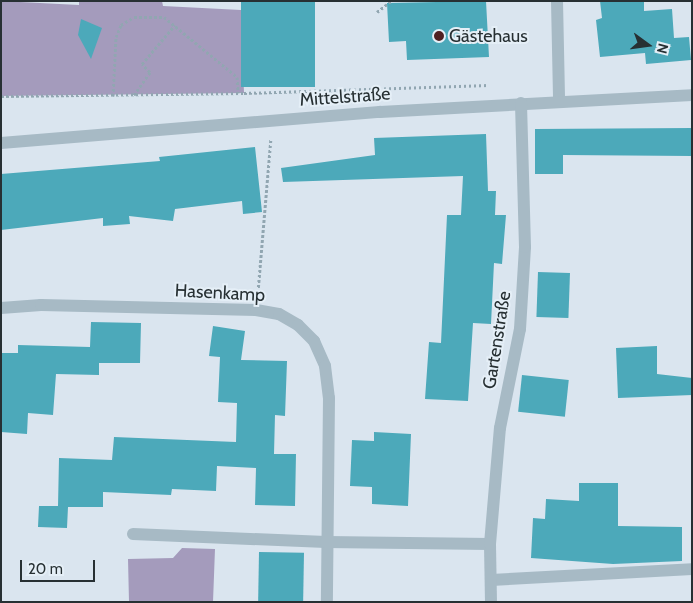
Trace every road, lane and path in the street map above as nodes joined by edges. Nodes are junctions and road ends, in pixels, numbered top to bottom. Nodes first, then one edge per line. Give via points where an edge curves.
1 (391, 1) edge
2 (557, 1) edge
3 (377, 12) dead end
4 (174, 25) junction
5 (499, 84) dead end
6 (238, 93) junction
7 (134, 95) junction
8 (692, 95) edge
9 (1, 96) edge
10 (113, 96) junction
11 (559, 100) junction
12 (521, 103) junction
13 (271, 121) junction
14 (1, 143) edge
15 (1, 308) edge
16 (256, 310) junction
17 (133, 534) dead end
18 (326, 542) junction
19 (490, 544) junction
20 (692, 570) edge
21 (491, 580) junction
22 (326, 602) edge
23 (490, 602) edge

1 - 3 path
2 - 11 street
4 - 6 path via 237,77
4 - 7 path via 142,64 150,72
4 - 10 path via 164,17 134,17 121,25 116,37
5 - 6 path
6 - 7 path
7 - 10 path
8 - 11 street, Mittelstraße
9 - 10 path
11 - 12 street, Mittelstraße
12 - 13 street, Mittelstraße
12 - 19 street, Gartenstraße via 525,247 520,329 500,428
13 - 14 street, Mittelstraße
13 - 16 path
15 - 16 street, Hasenkamp via 41,305
16 - 18 street, Hasenkamp via 279,314 298,325 314,341 325,366 329,398
17 - 18 street
18 - 19 street
18 - 22 street, Hasenkamp
19 - 21 street, Gartenstraße
20 - 21 street
21 - 23 street, Gartenstraße

